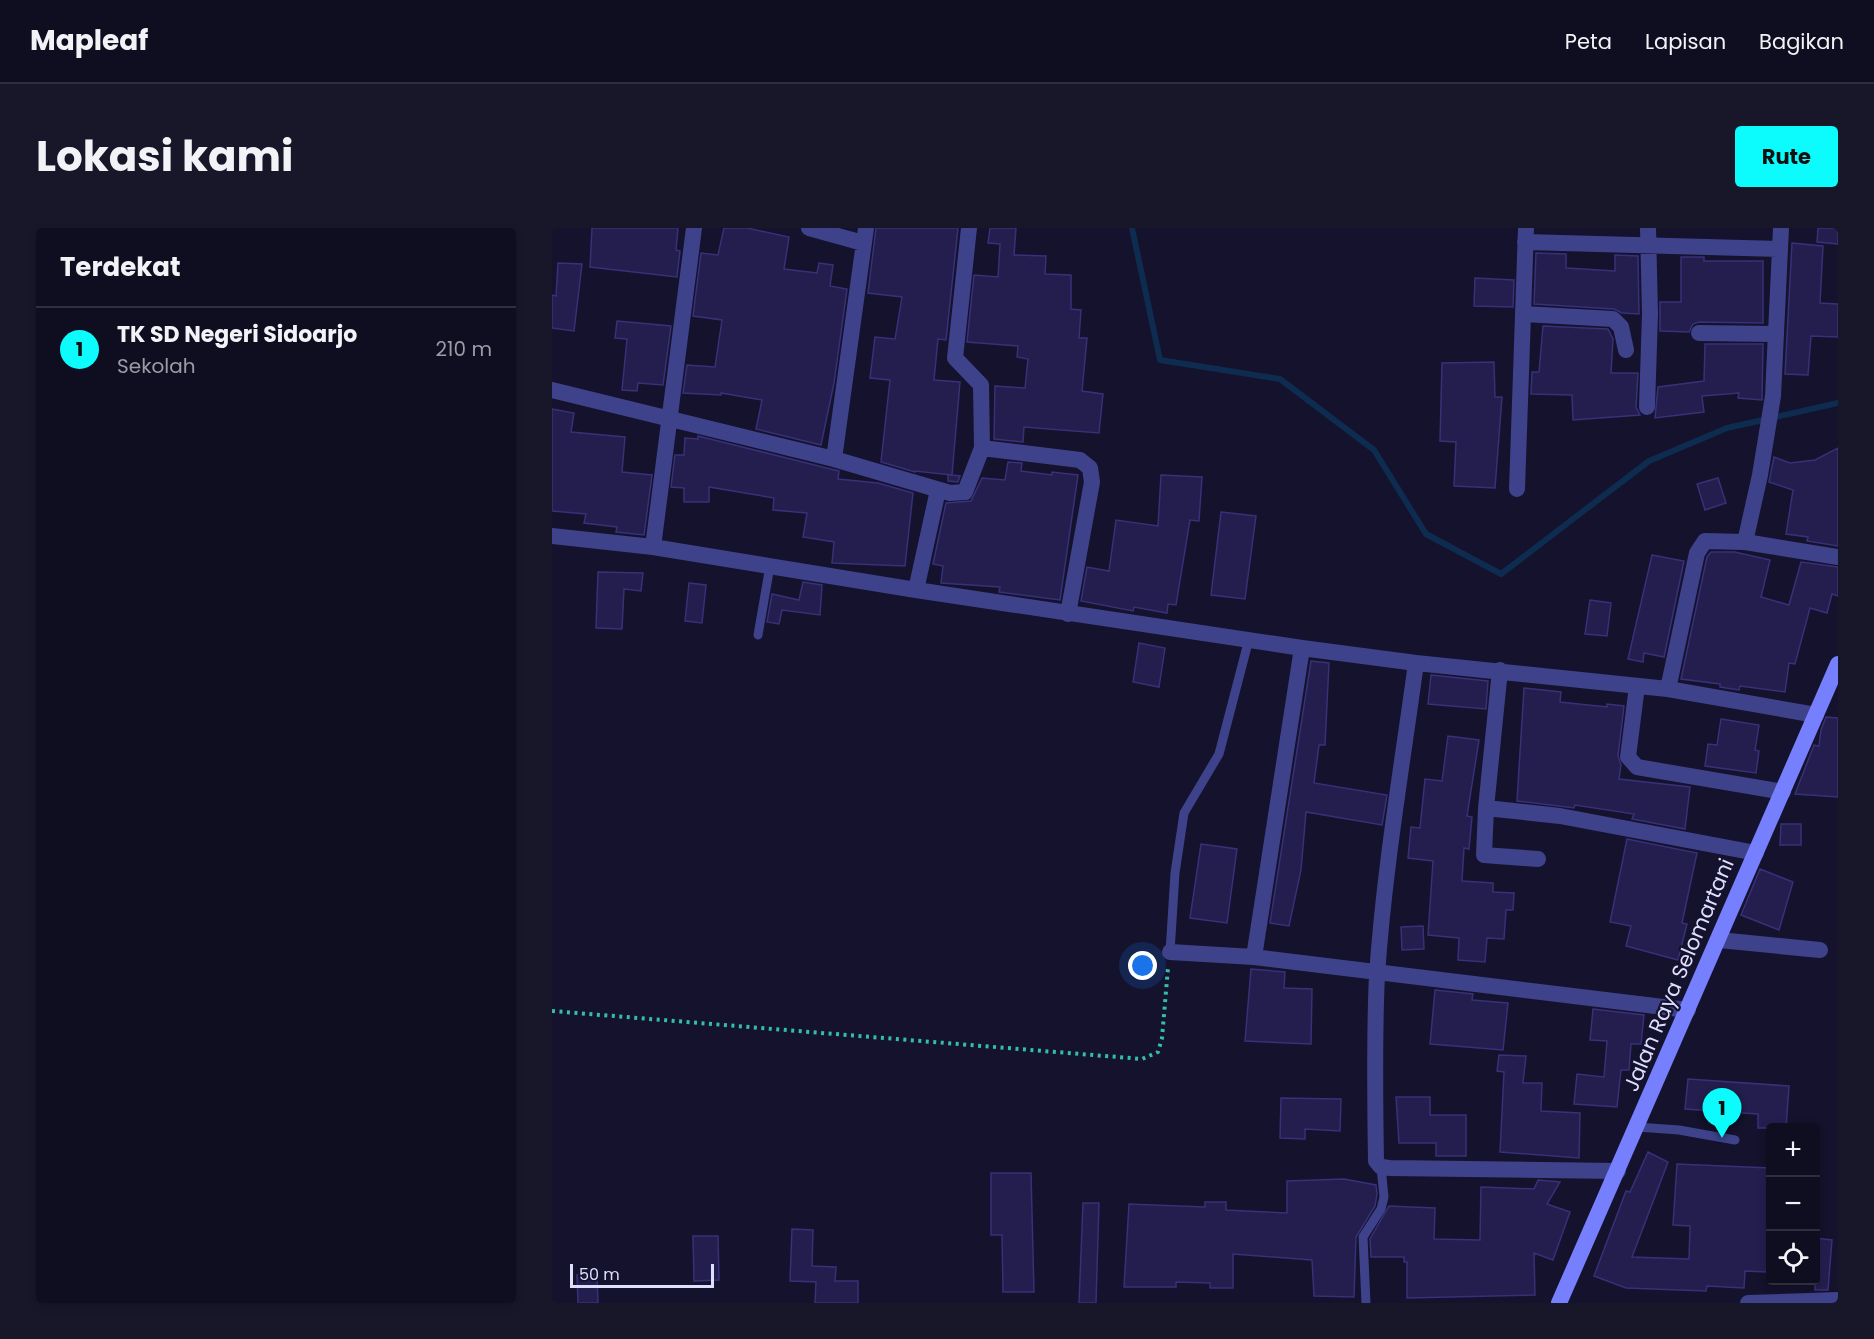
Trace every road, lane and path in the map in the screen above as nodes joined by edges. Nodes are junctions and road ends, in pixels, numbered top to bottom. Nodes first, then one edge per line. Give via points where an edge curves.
1 (694, 228) edge
2 (809, 228) edge
3 (969, 228) edge
4 (1648, 228) edge
5 (1781, 228) edge
6 (864, 235) edge
7 (1525, 235) edge
8 (1648, 246) junction
9 (1780, 249) junction
10 (1523, 314) junction
11 (1698, 333) dead end
12 (1774, 333) junction
13 (1626, 350) dead end
14 (552, 390) edge
15 (1647, 407) dead end
16 (668, 418) junction
17 (982, 448) junction
18 (834, 459) junction
19 (1517, 489) dead end
20 (938, 490) junction
21 (552, 536) edge
22 (1745, 542) junction
23 (653, 547) junction
24 (1838, 557) edge
25 (770, 566) junction
26 (916, 590) junction
27 (1068, 614) junction
28 (758, 635) dead end
29 (1249, 639) junction
30 (1302, 648) junction
31 (1416, 663) junction
32 (1838, 664) edge
33 (1500, 670) junction
34 (1637, 686) junction
35 (1668, 689) junction
36 (1816, 715) junction
37 (1783, 792) junction
38 (1486, 808) junction
39 (1756, 853) junction
40 (1538, 859) dead end
41 (1719, 940) junction
42 (1820, 950) dead end
43 (1170, 952) junction
44 (1254, 957) junction
45 (1377, 973) junction
46 (1688, 1010) junction
47 (552, 1011) edge
48 (1637, 1127) junction
49 (1735, 1140) dead end
50 (1381, 1167) junction
51 (1618, 1171) junction
52 (1838, 1300) edge
53 (1366, 1303) edge
54 (1559, 1303) edge
55 (1748, 1303) edge

1 - 16 street
2 - 6 street
3 - 17 street via 955,358 981,385
4 - 8 street
5 - 9 street
6 - 18 street
7 - 8 street
7 - 10 street
8 - 9 street
8 - 15 street
9 - 12 street
10 - 13 street via 1613,319 1621,327
10 - 19 street
11 - 12 street
12 - 22 street via 1768,433
14 - 16 street
16 - 18 street
16 - 23 street
17 - 20 street via 965,492
17 - 27 street via 1070,458 1090,468 1092,482
18 - 20 street
20 - 26 street
21 - 23 street
22 - 24 street
22 - 35 street via 1705,541 1697,553
23 - 25 street
25 - 26 street
25 - 28 lane
26 - 27 street
27 - 29 street
29 - 30 street
29 - 43 lane via 1218,754 1184,813
30 - 31 street
30 - 44 street
31 - 33 street
31 - 45 street
32 - 36 main road, Jalan Raya Selomartani
33 - 34 street
33 - 38 street
34 - 35 street
34 - 37 street via 1628,757 1637,767
35 - 36 street
36 - 37 main road, Jalan Raya Selomartani
37 - 39 main road, Jalan Raya Selomartani
38 - 39 street via 1560,816
38 - 40 street via 1484,855
39 - 41 main road, Jalan Raya Selomartani
41 - 42 street
41 - 46 main road, Jalan Raya Selomartani
43 - 44 street
43 - 47 path via 1162,1038 1158,1052 1142,1059
44 - 45 street
45 - 46 street
45 - 50 street via 1376,1161
46 - 48 main road, Jalan Raya Selomartani
48 - 49 lane
48 - 51 main road, Jalan Raya Selomartani
50 - 51 street
50 - 53 lane via 1381,1209 1363,1237
51 - 54 main road, Jalan Raya Selomartani
52 - 55 street

